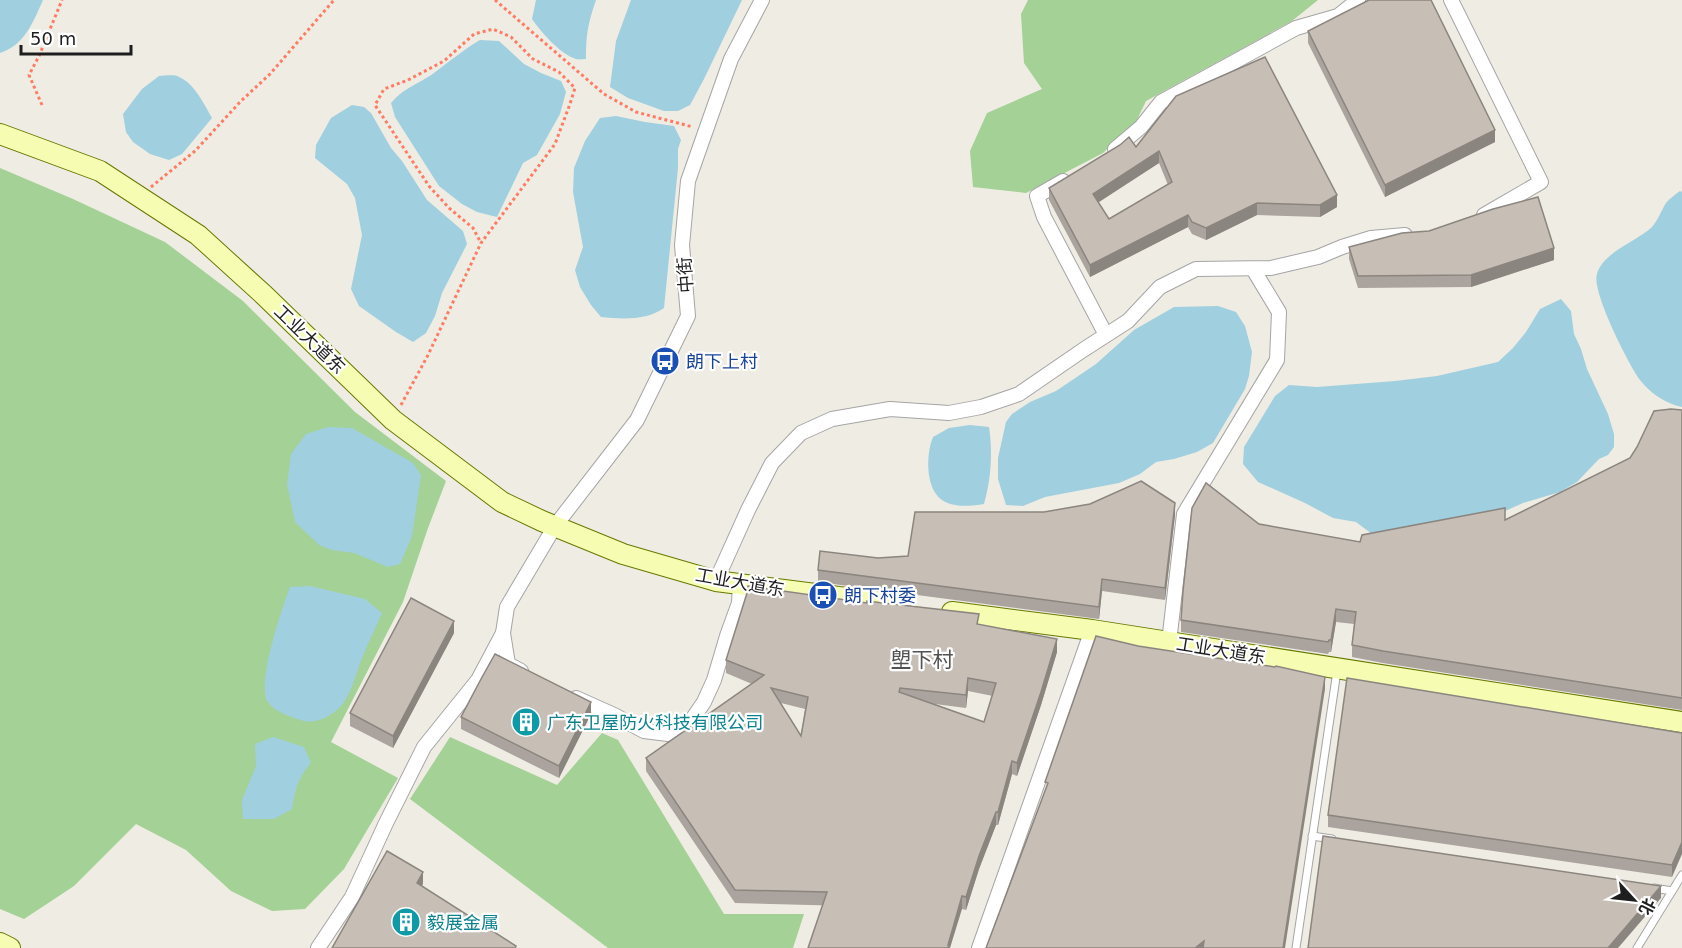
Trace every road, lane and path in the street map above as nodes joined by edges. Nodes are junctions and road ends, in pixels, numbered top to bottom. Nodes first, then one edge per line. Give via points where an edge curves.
1 (62, 0) edge
2 (334, 0) edge
3 (495, 0) edge
4 (762, 0) edge
5 (1358, 0) edge
6 (1451, 0) edge
7 (42, 105) dead end
8 (706, 130) junction
9 (0, 134) edge
10 (1105, 155) edge
11 (1076, 172) edge
12 (141, 198) junction
13 (1468, 220) edge
14 (1415, 234) edge
15 (481, 243) junction
16 (1253, 269) junction
17 (1106, 335) junction
18 (393, 420) junction
19 (555, 526) junction
20 (716, 581) junction
21 (740, 584) junction
22 (1092, 630) junction
23 (502, 633) junction
24 (1169, 642) junction
25 (1338, 668) junction
26 (535, 678) edge
27 (562, 691) edge
28 (1682, 722) edge
29 (1312, 836) junction
30 (1336, 840) edge
31 (1682, 875) edge
32 (1649, 887) edge
33 (1672, 891) junction
34 (0, 943) edge
35 (10, 948) edge
36 (318, 948) edge
37 (979, 948) edge
38 (1296, 948) edge
39 (1637, 948) edge

1 - 7 path via 29,75
2 - 12 path via 270,74 195,151
3 - 8 path via 604,94 636,112
4 - 8 street, 中街 via 731,59
5 - 10 street via 1338,16 1296,28 1161,102 1141,127
6 - 13 street via 1541,182 1489,213
8 - 19 street, 中街 via 688,182 682,244 688,316 637,420
9 - 12 street, 工业大道东 via 100,171
11 - 17 street via 1037,196 1044,217
12 - 18 street, 工业大道东 via 198,235
14 - 16 street via 1371,238 1318,257
15 - 15 path via 555,144 575,88 559,72 533,59 511,38 493,29 474,34 444,61 384,89 375,105 429,186 473,228
15 - 18 path
16 - 17 street via 1196,269 1160,287 1128,321
16 - 24 street via 1279,312 1277,360 1184,514
17 - 20 street via 1019,394 981,407 949,413 890,409 832,419 801,433 772,463
18 - 19 street, 工业大道东 via 502,502
19 - 20 street, 工业大道东 via 623,554
19 - 23 street, 中街 via 507,607
20 - 21 street, 工业大道东
21 - 22 street, 工业大道东
21 - 27 street via 739,603 714,680 688,724 668,734 644,730
22 - 24 street, 工业大道东
22 - 37 street
23 - 26 street via 508,664
23 - 36 street via 477,680 424,747 351,897
24 - 25 street, 工业大道东
25 - 28 street, 工业大道东
25 - 29 lane
29 - 30 lane
29 - 38 lane
31 - 33 lane
32 - 33 lane
33 - 39 lane
34 - 35 street

